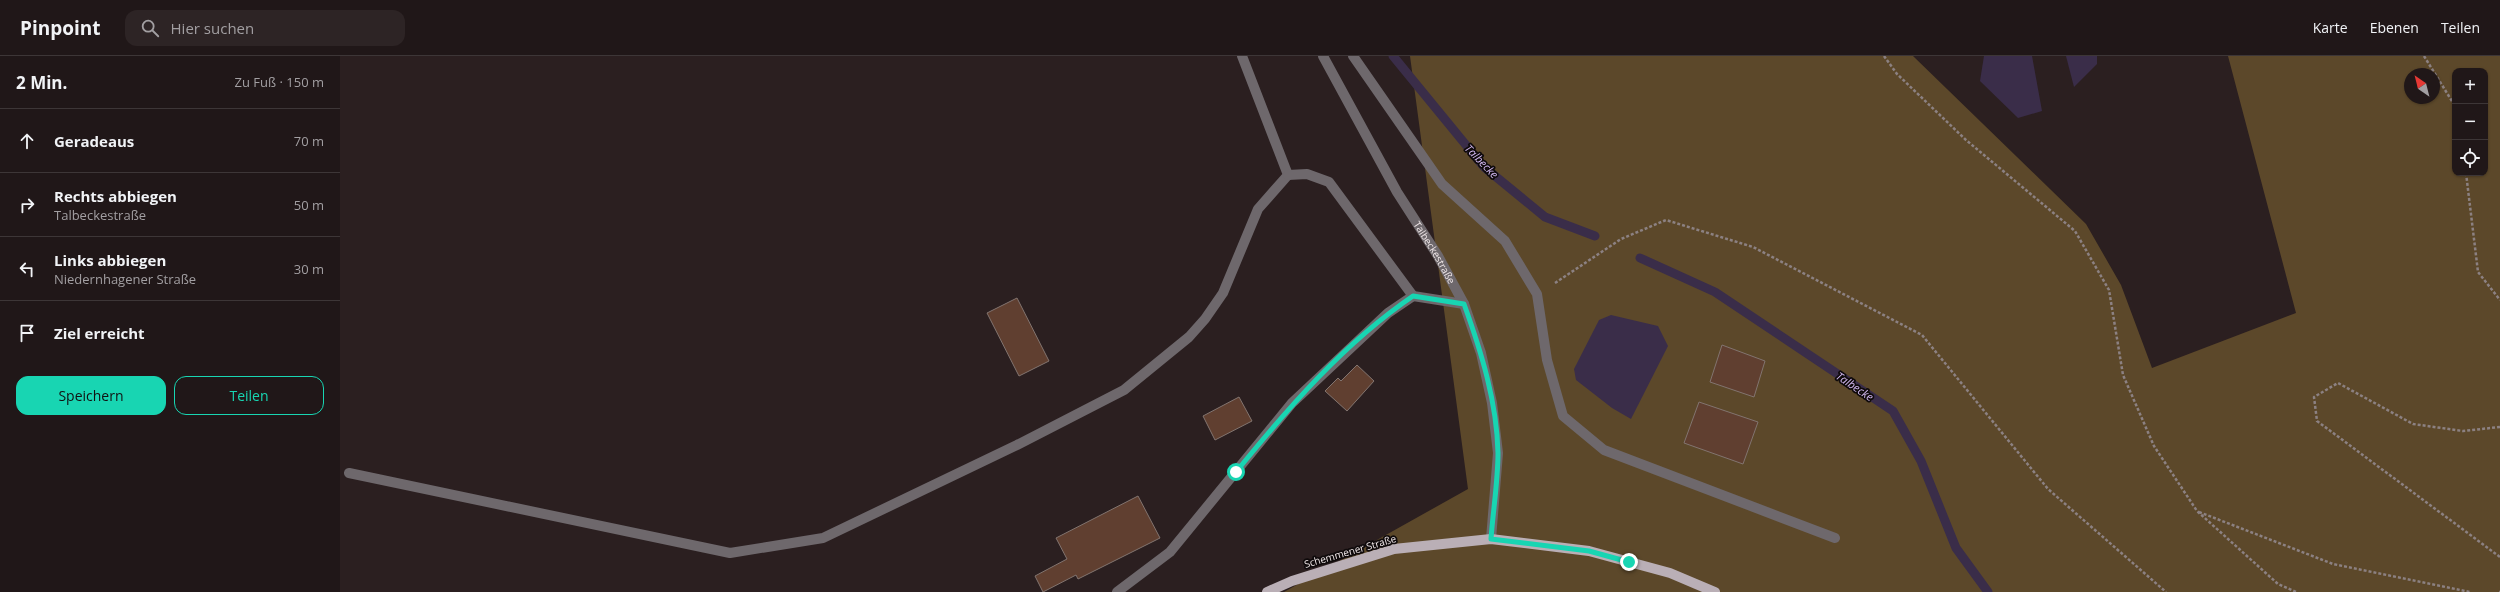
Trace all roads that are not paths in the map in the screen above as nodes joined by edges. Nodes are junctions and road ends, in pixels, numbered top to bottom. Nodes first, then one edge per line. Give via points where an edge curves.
1 (1242, 56) edge
2 (1322, 56) edge
3 (1353, 56) edge
4 (1288, 175) junction
5 (1413, 296) junction
6 (1464, 304) junction
7 (349, 474) dead end
8 (1835, 538) dead end
9 (1491, 539) junction
10 (1117, 592) edge
11 (1267, 592) edge
12 (1715, 592) edge

1 - 4 street
2 - 6 street, Talbeckestraße via 1397,192 1438,256
3 - 8 street via 1442,184 1505,241 1537,294 1547,360 1563,416 1604,450
4 - 5 street via 1307,174 1329,182
4 - 7 street via 1258,209 1223,293 1205,319 1188,337 1124,390 1017,445 823,538 730,553
5 - 6 street
5 - 10 street via 1388,313 1292,403 1170,552
6 - 9 street, Talbeckestraße via 1481,353 1492,403 1497,446
9 - 11 main road, Schemmener Straße via 1394,549 1292,581
9 - 12 main road, Schemmener Straße via 1589,551 1670,573

